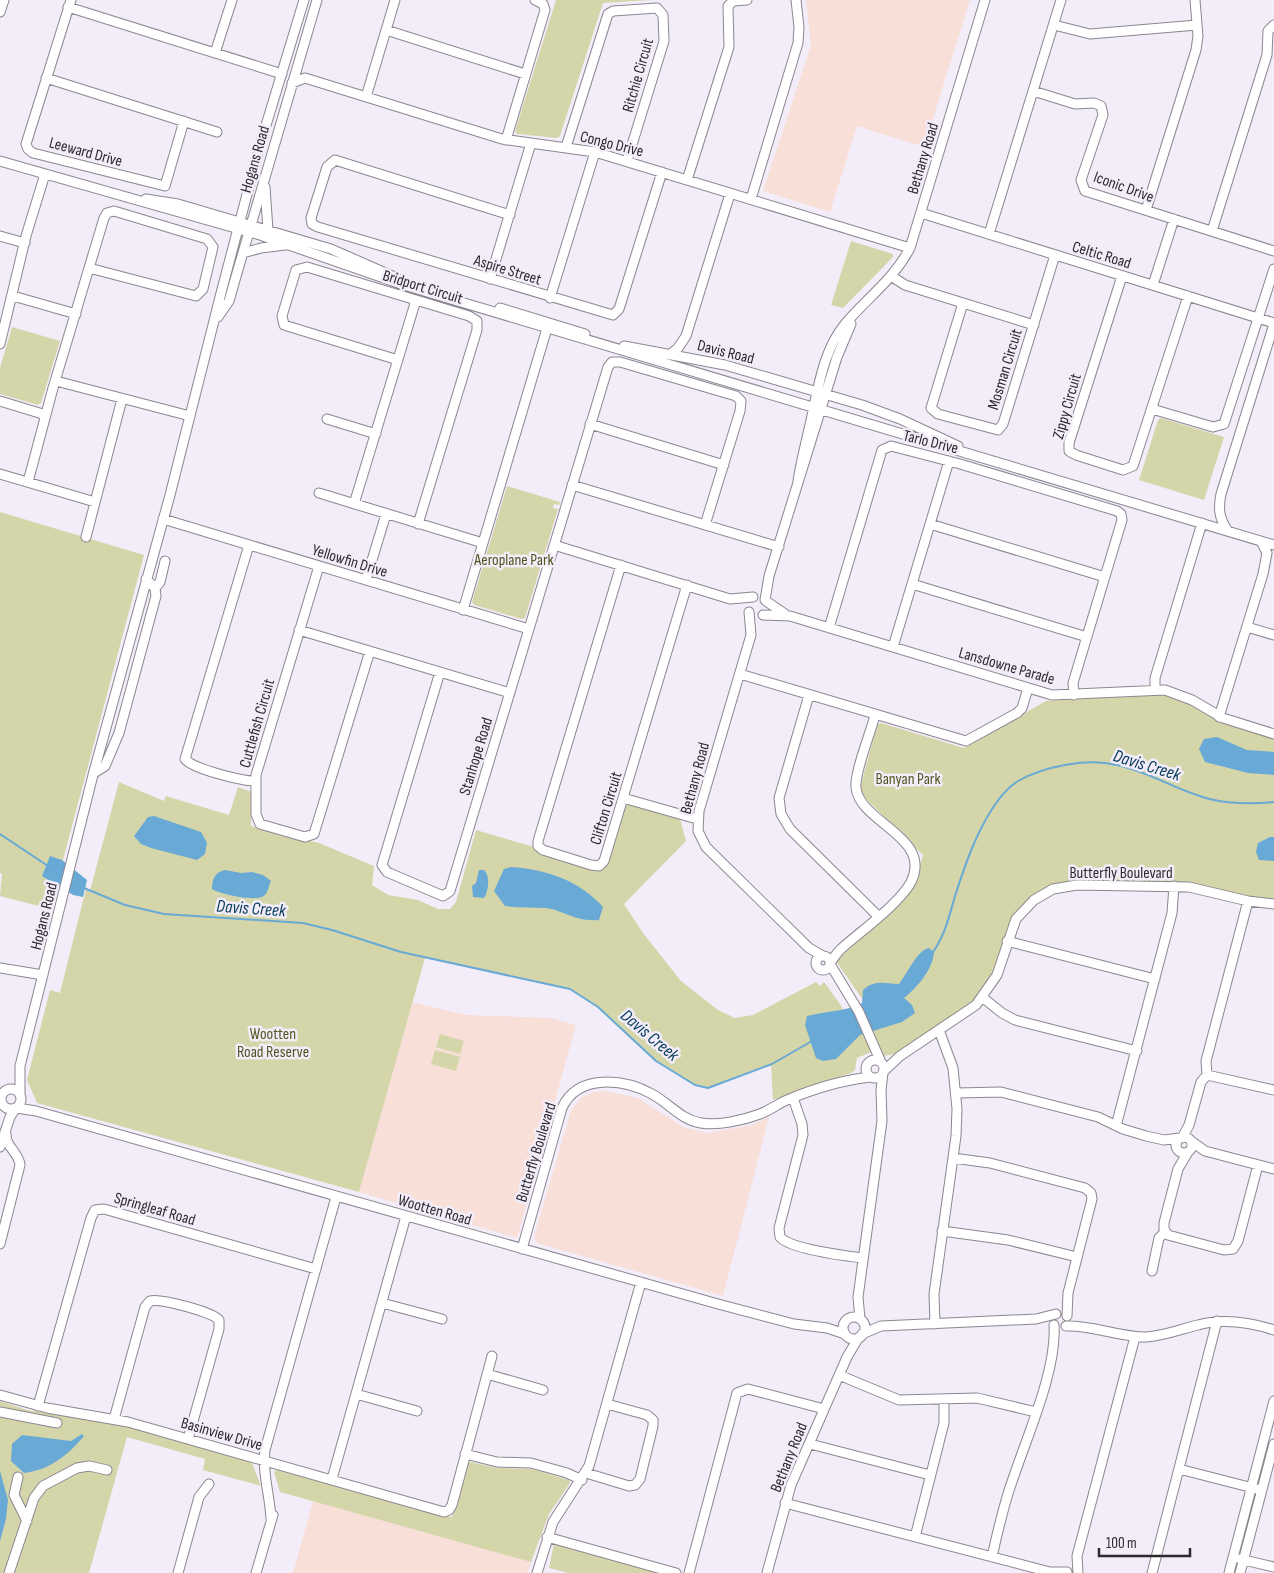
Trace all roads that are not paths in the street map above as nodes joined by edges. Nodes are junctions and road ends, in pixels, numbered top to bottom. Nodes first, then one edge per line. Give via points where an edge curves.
1 (4, 0) edge
2 (232, 0) edge
3 (304, 0) edge
4 (317, 0) edge
5 (395, 0) edge
6 (535, 0) edge
7 (747, 0) edge
8 (796, 0) edge
9 (985, 0) edge
10 (1062, 0) edge
11 (1195, 0) edge
12 (69, 4) edge
13 (0, 12) edge
14 (1054, 25) junction
15 (1197, 25) junction
16 (1274, 25) edge
17 (386, 30) junction
18 (215, 53) junction
19 (298, 63) junction
20 (282, 74) junction
21 (525, 74) junction
22 (46, 78) junction
23 (305, 78) junction
24 (292, 83) junction
25 (1034, 91) junction
26 (366, 97) junction
27 (184, 121) junction
28 (217, 132) dead end
29 (506, 140) junction
30 (531, 143) junction
31 (566, 147) junction
32 (595, 152) junction
33 (0, 161) edge
34 (627, 161) junction
35 (662, 172) junction
36 (45, 174) junction
37 (264, 179) junction
38 (687, 180) junction
39 (730, 194) junction
40 (751, 199) junction
41 (1146, 210) junction
42 (921, 213) junction
43 (510, 215) junction
44 (1174, 219) junction
45 (239, 226) junction
46 (250, 228) junction
47 (268, 230) junction
48 (1212, 231) junction
49 (989, 234) junction
50 (0, 236) edge
51 (25, 243) junction
52 (288, 245) junction
53 (910, 248) junction
54 (1274, 251) edge
55 (243, 253) junction
56 (1055, 255) junction
57 (89, 268) junction
58 (1274, 268) edge
59 (891, 276) junction
60 (1122, 276) junction
61 (490, 279) junction
62 (1153, 286) junction
63 (421, 289) junction
64 (13, 296) junction
65 (1188, 296) junction
66 (550, 298) junction
67 (416, 300) junction
68 (963, 303) junction
69 (0, 308) edge
70 (9, 311) junction
71 (76, 314) junction
72 (1258, 318) junction
73 (214, 324) junction
74 (1274, 324) edge
75 (548, 325) junction
76 (1034, 325) junction
77 (686, 336) junction
78 (0, 344) edge
79 (671, 354) junction
80 (689, 357) junction
81 (398, 360) junction
82 (56, 381) junction
83 (822, 394) junction
84 (122, 399) junction
85 (0, 401) edge
86 (818, 408) junction
87 (1152, 409) junction
88 (46, 415) junction
89 (190, 416) junction
90 (327, 419) dead end
91 (590, 424) junction
92 (376, 434) junction
93 (980, 457) junction
94 (949, 460) junction
95 (724, 465) junction
96 (0, 474) edge
97 (28, 482) junction
98 (572, 485) junction
99 (319, 493) dead end
100 (95, 502) junction
101 (354, 504) junction
102 (386, 514) junction
103 (163, 519) junction
104 (1202, 523) junction
105 (418, 524) junction
106 (930, 524) junction
107 (706, 525) junction
108 (1228, 531) junction
109 (86, 537) dead end
110 (1261, 541) junction
111 (483, 543) junction
112 (249, 545) junction
113 (554, 545) junction
114 (1274, 545) edge
115 (779, 547) junction
116 (1272, 557) edge
117 (165, 560) dead end
118 (621, 565) junction
119 (319, 566) junction
120 (769, 576) junction
121 (1105, 577) junction
122 (146, 579) junction
123 (366, 580) junction
124 (912, 584) junction
125 (687, 585) junction
126 (154, 588) junction
127 (754, 597) junction
128 (730, 598) junction
129 (766, 600) junction
130 (463, 610) junction
131 (749, 611) junction
132 (762, 616) junction
133 (790, 616) junction
134 (1247, 627) junction
135 (829, 628) junction
136 (529, 629) junction
137 (299, 630) junction
138 (751, 635) junction
139 (1274, 635) edge
140 (1087, 637) junction
141 (893, 648) junction
142 (370, 651) junction
143 (440, 672) junction
144 (740, 674) junction
145 (1028, 688) junction
146 (1155, 690) junction
147 (510, 693) junction
148 (809, 695) junction
149 (1074, 695) junction
150 (876, 715) junction
151 (1219, 717) junction
152 (1274, 734) edge
153 (94, 773) junction
154 (255, 781) junction
155 (623, 798) junction
156 (697, 819) junction
157 (1174, 886) junction
158 (1248, 901) junction
159 (1274, 904) edge
160 (879, 916) junction
161 (1007, 941) junction
162 (810, 948) junction
163 (826, 962) junction
164 (0, 968) edge
165 (42, 978) junction
166 (1155, 979) junction
167 (982, 997) junction
168 (940, 1030) junction
169 (870, 1042) junction
170 (1136, 1051) junction
171 (900, 1056) junction
172 (880, 1061) junction
173 (20, 1066) junction
174 (870, 1071) junction
175 (884, 1072) junction
176 (1207, 1075) junction
177 (5, 1090) edge
178 (881, 1090) junction
179 (1274, 1090) edge
180 (957, 1093) junction
181 (20, 1094) junction
182 (793, 1098) junction
183 (1, 1103) edge
184 (16, 1109) junction
185 (36, 1111) junction
186 (1113, 1124) junction
187 (1189, 1125) junction
188 (3, 1133) edge
189 (1181, 1138) junction
190 (1164, 1140) junction
191 (1191, 1141) junction
192 (0, 1147) edge
193 (1177, 1149) junction
194 (1205, 1151) junction
195 (1189, 1152) junction
196 (953, 1158) junction
197 (1258, 1165) junction
198 (1178, 1169) junction
199 (1274, 1169) edge
200 (336, 1197) junction
201 (406, 1216) junction
202 (942, 1231) junction
203 (1167, 1233) junction
204 (0, 1244) edge
205 (522, 1249) junction
206 (1077, 1257) junction
207 (863, 1258) junction
208 (316, 1268) junction
209 (1152, 1271) dead end
210 (641, 1282) junction
211 (1068, 1293) junction
212 (858, 1297) junction
213 (382, 1303) junction
214 (1056, 1314) junction
215 (1067, 1316) junction
216 (442, 1319) dead end
217 (1036, 1319) junction
218 (846, 1320) junction
219 (861, 1320) junction
220 (1217, 1322) junction
221 (935, 1324) junction
222 (1053, 1325) junction
223 (881, 1326) junction
224 (1085, 1326) junction
225 (1065, 1327) junction
226 (827, 1328) junction
227 (1274, 1329) edge
228 (846, 1335) junction
229 (861, 1335) junction
230 (1134, 1336) junction
231 (1054, 1344) junction
232 (492, 1356) dead end
233 (847, 1357) junction
234 (487, 1374) junction
235 (839, 1375) junction
236 (544, 1390) dead end
237 (356, 1394) junction
238 (0, 1395) edge
239 (944, 1399) junction
240 (1274, 1401) edge
241 (607, 1404) junction
242 (38, 1406) junction
243 (824, 1409) junction
244 (417, 1411) dead end
245 (0, 1412) edge
246 (1036, 1412) junction
247 (90, 1415) junction
248 (1272, 1415) edge
249 (114, 1419) junction
250 (57, 1423) dead end
251 (89, 1425) dead end
252 (188, 1439) junction
253 (810, 1444) junction
254 (1274, 1444) edge
255 (465, 1454) junction
256 (264, 1461) junction
257 (1179, 1469) junction
258 (107, 1470) dead end
259 (930, 1475) junction
260 (18, 1477) dead end
261 (584, 1477) junction
262 (332, 1479) junction
263 (209, 1484) dead end
264 (1251, 1487) junction
265 (1262, 1490) junction
266 (785, 1503) junction
267 (27, 1521) junction
268 (547, 1537) junction
269 (915, 1537) junction
270 (1077, 1556) junction
271 (992, 1557) junction
272 (1234, 1557) junction
273 (1244, 1560) junction
274 (1274, 1567) edge
275 (1051, 1572) edge
276 (1067, 1572) edge
277 (9, 1573) edge
278 (178, 1573) edge
279 (256, 1573) edge
280 (537, 1573) edge
281 (676, 1573) edge
282 (688, 1573) edge
283 (766, 1573) edge
284 (1078, 1573) edge
285 (1152, 1573) edge
286 (1230, 1573) edge
287 (1240, 1573) edge

1 - 13 street
2 - 18 street
3 - 20 street, Hogans Road
4 - 19 street, Hogans Road
5 - 17 street
6 - 21 street via 543,4 545,10
7 - 38 street via 732,2 728,6 729,47
8 - 40 street via 798,43
9 - 42 street, Bethany Road
10 - 14 street
11 - 15 street
12 - 18 street
12 - 22 street, Leeward Drive
14 - 15 street via 1090,34
14 - 25 street
15 - 41 street via 1196,50
16 - 48 street via 1268,31 1267,55
17 - 21 street
17 - 26 street
18 - 20 street
19 - 23 street
19 - 24 street, Hogans Road
20 - 45 street, Hogans Road
21 - 29 street
22 - 27 street
22 - 27 street, Leeward Drive via 26,144 33,153 164,186
23 - 24 street
23 - 26 street, Congo Drive
24 - 37 street, Hogans Road
25 - 41 street, Iconic Drive via 1075,104 1101,106 1103,115 1082,187 1089,193
25 - 49 street
26 - 29 street, Congo Drive
27 - 28 street
29 - 30 street, Congo Drive
30 - 31 street, Congo Drive
30 - 43 street
31 - 32 street, Congo Drive
31 - 34 street, Ritchie Circuit via 608,14 657,8 663,15 664,44
32 - 34 street, Congo Drive
32 - 66 street
33 - 36 street, Davis Road
34 - 35 street, Congo Drive
35 - 38 street, Congo Drive
35 - 66 street, Aspire Street via 617,313 608,315
36 - 45 street, Davis Road
36 - 51 street
37 - 46 street, Hogans Road
37 - 47 street
38 - 39 street, Congo Drive
39 - 40 street, Congo Drive
39 - 77 street
40 - 53 street, Congo Drive
41 - 44 street, Iconic Drive
42 - 49 street, Celtic Road
42 - 53 street, Bethany Road
43 - 61 street
43 - 61 street, Aspire Street via 338,161 331,161 327,167 312,216 314,226
44 - 48 street, Iconic Drive
44 - 62 street
45 - 46 street, Davis Road
45 - 73 street, Hogans Road
46 - 47 street, Davis Road
46 - 52 street, Davis Road
46 - 55 street, Hogans Road
47 - 63 street, Davis Road via 342,253
48 - 54 street, Iconic Drive
49 - 56 street, Celtic Road
50 - 51 street
51 - 64 street
52 - 55 street
52 - 63 street, Davis Road
53 - 59 street, Bethany Road
55 - 73 street, Hogans Road via 229,301
56 - 60 street, Celtic Road
56 - 76 street, Mosman Circuit
57 - 57 street via 196,296 203,289 214,248 207,239 112,211 104,218
57 - 71 street
58 - 72 street
59 - 68 street via 905,285
59 - 83 street, Bethany Road via 859,311
60 - 62 street, Celtic Road
60 - 87 street, Zippy Circuit via 1069,451 1123,470 1131,469
61 - 66 street, Aspire Street
62 - 65 street, Celtic Road
63 - 75 street, Davis Road
64 - 70 street
64 - 71 street
65 - 72 street, Celtic Road
65 - 87 street, Zippy Circuit
67 - 81 street
67 - 81 street, Bridport Circuit via 302,267 295,273 282,316 282,322 288,328
67 - 105 street, Bridport Circuit via 469,316 478,325
68 - 76 street
68 - 76 street, Mosman Circuit via 931,405 938,414 991,430 1000,429
69 - 70 street
70 - 78 street
71 - 82 street
72 - 74 street, Celtic Road
72 - 87 street via 1226,421 1221,426 1213,427
73 - 89 street, Hogans Road
74 - 108 street via 1221,494 1219,512
75 - 79 street, Davis Road
75 - 86 street, Davis Road
75 - 111 street
77 - 79 street
77 - 80 street
79 - 80 street, Davis Road
80 - 83 street, Davis Road via 726,364
81 - 92 street
82 - 84 street
82 - 88 street
83 - 86 street, Bethany Road
83 - 93 street, Davis Road via 888,415
84 - 89 street
84 - 100 street
85 - 88 street
86 - 93 street, Davis Road
86 - 115 street, Bethany Road
88 - 97 street
89 - 103 street, Hogans Road
90 - 92 street
91 - 95 street
91 - 95 street, Stanhope Road via 612,362 738,398 741,406
91 - 98 street, Stanhope Road
92 - 101 street
93 - 104 street, Davis Road
94 - 106 street
94 - 121 street, Tarlo Drive via 1117,511 1122,520
94 - 135 street, Tarlo Drive via 891,446 882,450
95 - 107 street
96 - 97 street
97 - 100 street
98 - 107 street
98 - 113 street, Stanhope Road
99 - 101 street
100 - 109 street
101 - 102 street
102 - 105 street
102 - 123 street
103 - 112 street, Yellowfin Drive
103 - 122 street, Hogans Road
104 - 108 street, Davis Road
104 - 146 street via 1155,678
105 - 111 street
106 - 121 street
106 - 124 street
107 - 115 street
108 - 110 street, Davis Road
110 - 114 street, Davis Road
110 - 116 street
111 - 130 street
112 - 119 street, Yellowfin Drive
112 - 154 street via 185,759 192,765
113 - 118 street
113 - 136 street, Stanhope Road
115 - 120 street, Bethany Road
116 - 134 street via 1263,574
117 - 126 street, Hogans Road via 160,582
118 - 125 street
118 - 155 street, Clifton Circuit via 538,846 546,852 599,866 604,861
119 - 123 street, Yellowfin Drive
119 - 137 street, Cuttlefish Circuit
120 - 127 street, Bethany Road
120 - 129 street, Bethany Road
121 - 140 street
122 - 126 street
122 - 153 street, Hogans Road
123 - 130 street, Yellowfin Drive
124 - 140 street
124 - 141 street
125 - 128 street
125 - 155 street, Clifton Circuit
126 - 153 street, Hogans Road via 155,599 120,733 105,766
127 - 128 street
127 - 129 street
127 - 131 street via 749,601
128 - 131 street
129 - 132 street via 767,610
129 - 133 street, Lansdowne Parade
130 - 136 street, Yellowfin Drive
131 - 132 street via 755,616
131 - 138 street, Bethany Road
132 - 133 street, Lansdowne Parade
132 - 138 street, Bethany Road
133 - 135 street, Lansdowne Parade
134 - 139 street
134 - 151 street
135 - 141 street, Lansdowne Parade
136 - 147 street, Stanhope Road
137 - 142 street
137 - 154 street, Cuttlefish Circuit
138 - 144 street, Bethany Road
140 - 149 street via 1073,683
141 - 145 street, Lansdowne Parade
142 - 143 street
142 - 154 street, Cuttlefish Circuit via 314,834 305,838 260,824 256,814
143 - 147 street
143 - 147 street, Stanhope Road via 382,865 387,872 441,896 450,891
144 - 148 street
144 - 156 street, Bethany Road
145 - 149 street, Lansdowne Parade via 1056,696
145 - 150 street via 1022,708 1017,713 969,741
146 - 149 street, Lansdowne Parade
146 - 151 street, Lansdowne Parade via 1192,700
148 - 150 street
148 - 160 street via 780,793 781,814 790,829
150 - 160 street via 856,778 856,792 911,851 916,862 908,886
151 - 152 street, Lansdowne Parade
153 - 165 street, Hogans Road
155 - 156 street
156 - 162 street, Bethany Road via 699,835 706,847
157 - 158 street, Butterfly Boulevard via 1202,889
157 - 161 street, Butterfly Boulevard via 1077,885 1059,888 1040,896 1024,909
157 - 166 street via 1172,913
158 - 159 street, Butterfly Boulevard
158 - 176 street via 1206,1061
160 - 163 street
161 - 166 street
161 - 167 street, Butterfly Boulevard via 997,975
162 - 163 street, Bethany Road
162 - 163 street, Bethany Road via 819,969
163 - 169 street, Bethany Road via 859,1012
164 - 165 street
165 - 173 street, Hogans Road
166 - 170 street
167 - 168 street, Butterfly Boulevard via 962,1016
167 - 170 street via 1014,1020
168 - 171 street, Butterfly Boulevard
168 - 180 street via 951,1060
169 - 172 street, Bethany Road
169 - 174 street, Bethany Road
170 - 186 street via 1124,1100
171 - 172 street, Butterfly Boulevard
171 - 175 street, Butterfly Boulevard
172 - 174 street via 874,1059
172 - 175 street, Bethany Road
173 - 177 street, Hogans Road
173 - 181 street, Hogans Road
174 - 175 street via 879,1077
174 - 178 street
174 - 182 street, Butterfly Boulevard
175 - 178 street, Bethany Road
176 - 179 street
176 - 187 street via 1201,1082
177 - 181 street
177 - 183 street
178 - 207 street, Bethany Road via 882,1121
180 - 186 street via 996,1091 1098,1117
180 - 196 street
181 - 184 street via 21,1103
181 - 185 street, Wootten Road
182 - 205 street, Butterfly Boulevard via 757,1115 706,1124 689,1119 659,1098 630,1085 599,1082 580,1088 568,1098 561,1112
182 - 207 street via 803,1135 780,1237 811,1249
183 - 184 street via 7,1109
183 - 188 street
184 - 185 street, Wootten Road
184 - 188 street
185 - 200 street, Wootten Road
186 - 190 street
187 - 189 street
187 - 191 street
188 - 192 street
188 - 204 street via 20,1165
189 - 190 street
189 - 191 street
189 - 193 street via 1176,1144
190 - 193 street
191 - 194 street
191 - 195 street
193 - 195 street via 1183,1154
193 - 198 street
194 - 195 street
194 - 197 street
195 - 198 street
196 - 202 street
196 - 206 street via 990,1163 1085,1188 1092,1199
197 - 199 street
197 - 203 street via 1234,1249 1227,1250
198 - 203 street via 1164,1223
200 - 201 street, Wootten Road
200 - 208 street
201 - 205 street, Wootten Road
201 - 213 street
202 - 206 street via 1008,1240
202 - 221 street via 934,1294
203 - 209 street via 1159,1238
205 - 210 street, Wootten Road
206 - 211 street
207 - 212 street, Bethany Road
208 - 242 street, Springleaf Road via 104,1209 95,1210
208 - 256 street
210 - 226 street, Wootten Road via 770,1318
210 - 241 street
211 - 214 street
211 - 215 street
212 - 218 street, Bethany Road
212 - 219 street, Bethany Road
213 - 216 street
213 - 237 street
214 - 215 street
214 - 217 street
214 - 222 street via 1052,1319
215 - 224 street
215 - 225 street
217 - 221 street
217 - 222 street
218 - 219 street via 854,1317
218 - 226 street, Wootten Road
218 - 228 street via 843,1328
219 - 223 street
219 - 229 street via 864,1327
220 - 227 street via 1246,1323
220 - 230 street via 1162,1335
220 - 257 street
221 - 223 street
222 - 225 street
222 - 231 street
223 - 229 street
224 - 225 street
224 - 230 street
225 - 231 street
226 - 228 street, Wootten Road
228 - 229 street via 853,1338
228 - 233 street, Bethany Road
229 - 233 street, Bethany Road
230 - 270 street
231 - 246 street
232 - 234 street, Basinview Drive
233 - 235 street, Bethany Road
234 - 236 street
234 - 255 street, Basinview Drive
235 - 239 street via 899,1400
235 - 243 street, Bethany Road
237 - 244 street
237 - 262 street
238 - 242 street, Basinview Drive
239 - 246 street via 980,1398
239 - 259 street via 944,1423
240 - 248 street
241 - 261 street
241 - 261 street via 647,1415 653,1420 640,1479 636,1485 629,1486
242 - 247 street, Basinview Drive
243 - 253 street, Bethany Road
243 - 282 street via 748,1390 741,1390 735,1397
245 - 250 street
246 - 271 street via 1009,1489
247 - 249 street, Basinview Drive
247 - 251 street
248 - 264 street
249 - 252 street, Basinview Drive
249 - 252 street via 145,1307 150,1301 159,1300 212,1315 219,1320
252 - 256 street, Basinview Drive
253 - 259 street
253 - 266 street, Bethany Road
254 - 265 street
255 - 261 street via 497,1462 531,1463
255 - 262 street, Basinview Drive via 454,1493 445,1506 434,1508
256 - 262 street, Basinview Drive
256 - 279 street via 274,1495 274,1508
257 - 264 street
257 - 285 street
258 - 267 street via 84,1466 43,1486 36,1494
259 - 269 street
260 - 267 street via 14,1495
261 - 268 street via 556,1516
263 - 278 street via 199,1497
264 - 265 street
264 - 272 street
265 - 273 street
266 - 269 street
266 - 283 street, Bethany Road
267 - 277 street
268 - 280 street
268 - 281 street
269 - 271 street
270 - 276 street
270 - 284 street
271 - 275 street
272 - 273 street
272 - 286 street
273 - 274 street
273 - 287 street
275 - 276 street
276 - 284 street via 1074,1570

